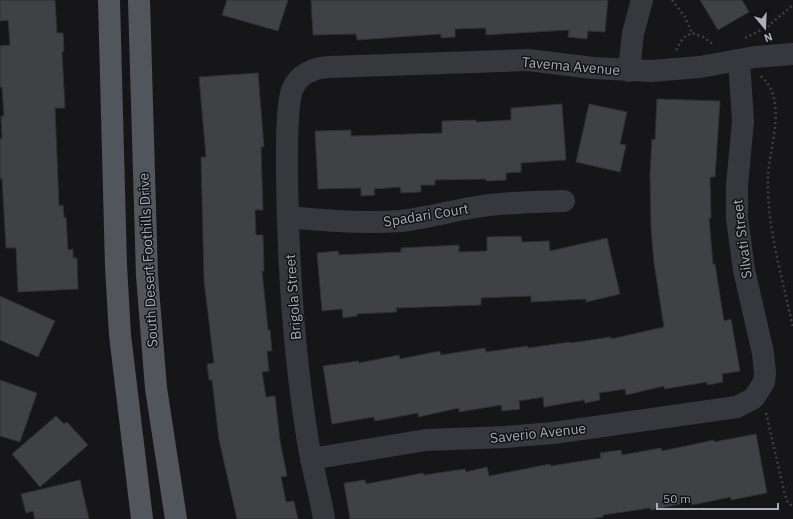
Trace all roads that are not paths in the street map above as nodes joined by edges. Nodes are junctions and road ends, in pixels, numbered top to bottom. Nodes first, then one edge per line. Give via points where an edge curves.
1 (109, 0) edge
2 (139, 0) edge
3 (642, 0) edge
4 (740, 50) junction
5 (793, 54) edge
6 (629, 71) junction
7 (302, 76) joint
8 (564, 201) dead end
9 (288, 217) junction
10 (762, 400) joint
11 (311, 459) junction
12 (142, 519) edge
13 (176, 519) edge
14 (324, 519) edge

1 - 12 main road via 120,335
2 - 13 main road, South Desert Foothills Drive via 147,276 156,388
3 - 6 street via 633,33
4 - 5 street, Tavema Avenue via 771,55
4 - 6 street, Tavema Avenue via 681,69
4 - 10 street, Silvati Street via 743,115 737,218 744,270 765,363
6 - 7 street, Tavema Avenue via 528,60 328,66
7 - 9 street, Brigola Street via 293,89 291,98
8 - 9 street, Spadari Court via 502,204 419,219 381,222
9 - 11 street, Brigola Street via 294,330
10 - 11 street, Saverio Avenue via 754,398 737,407 540,435 426,440
11 - 14 street, Brigola Street

